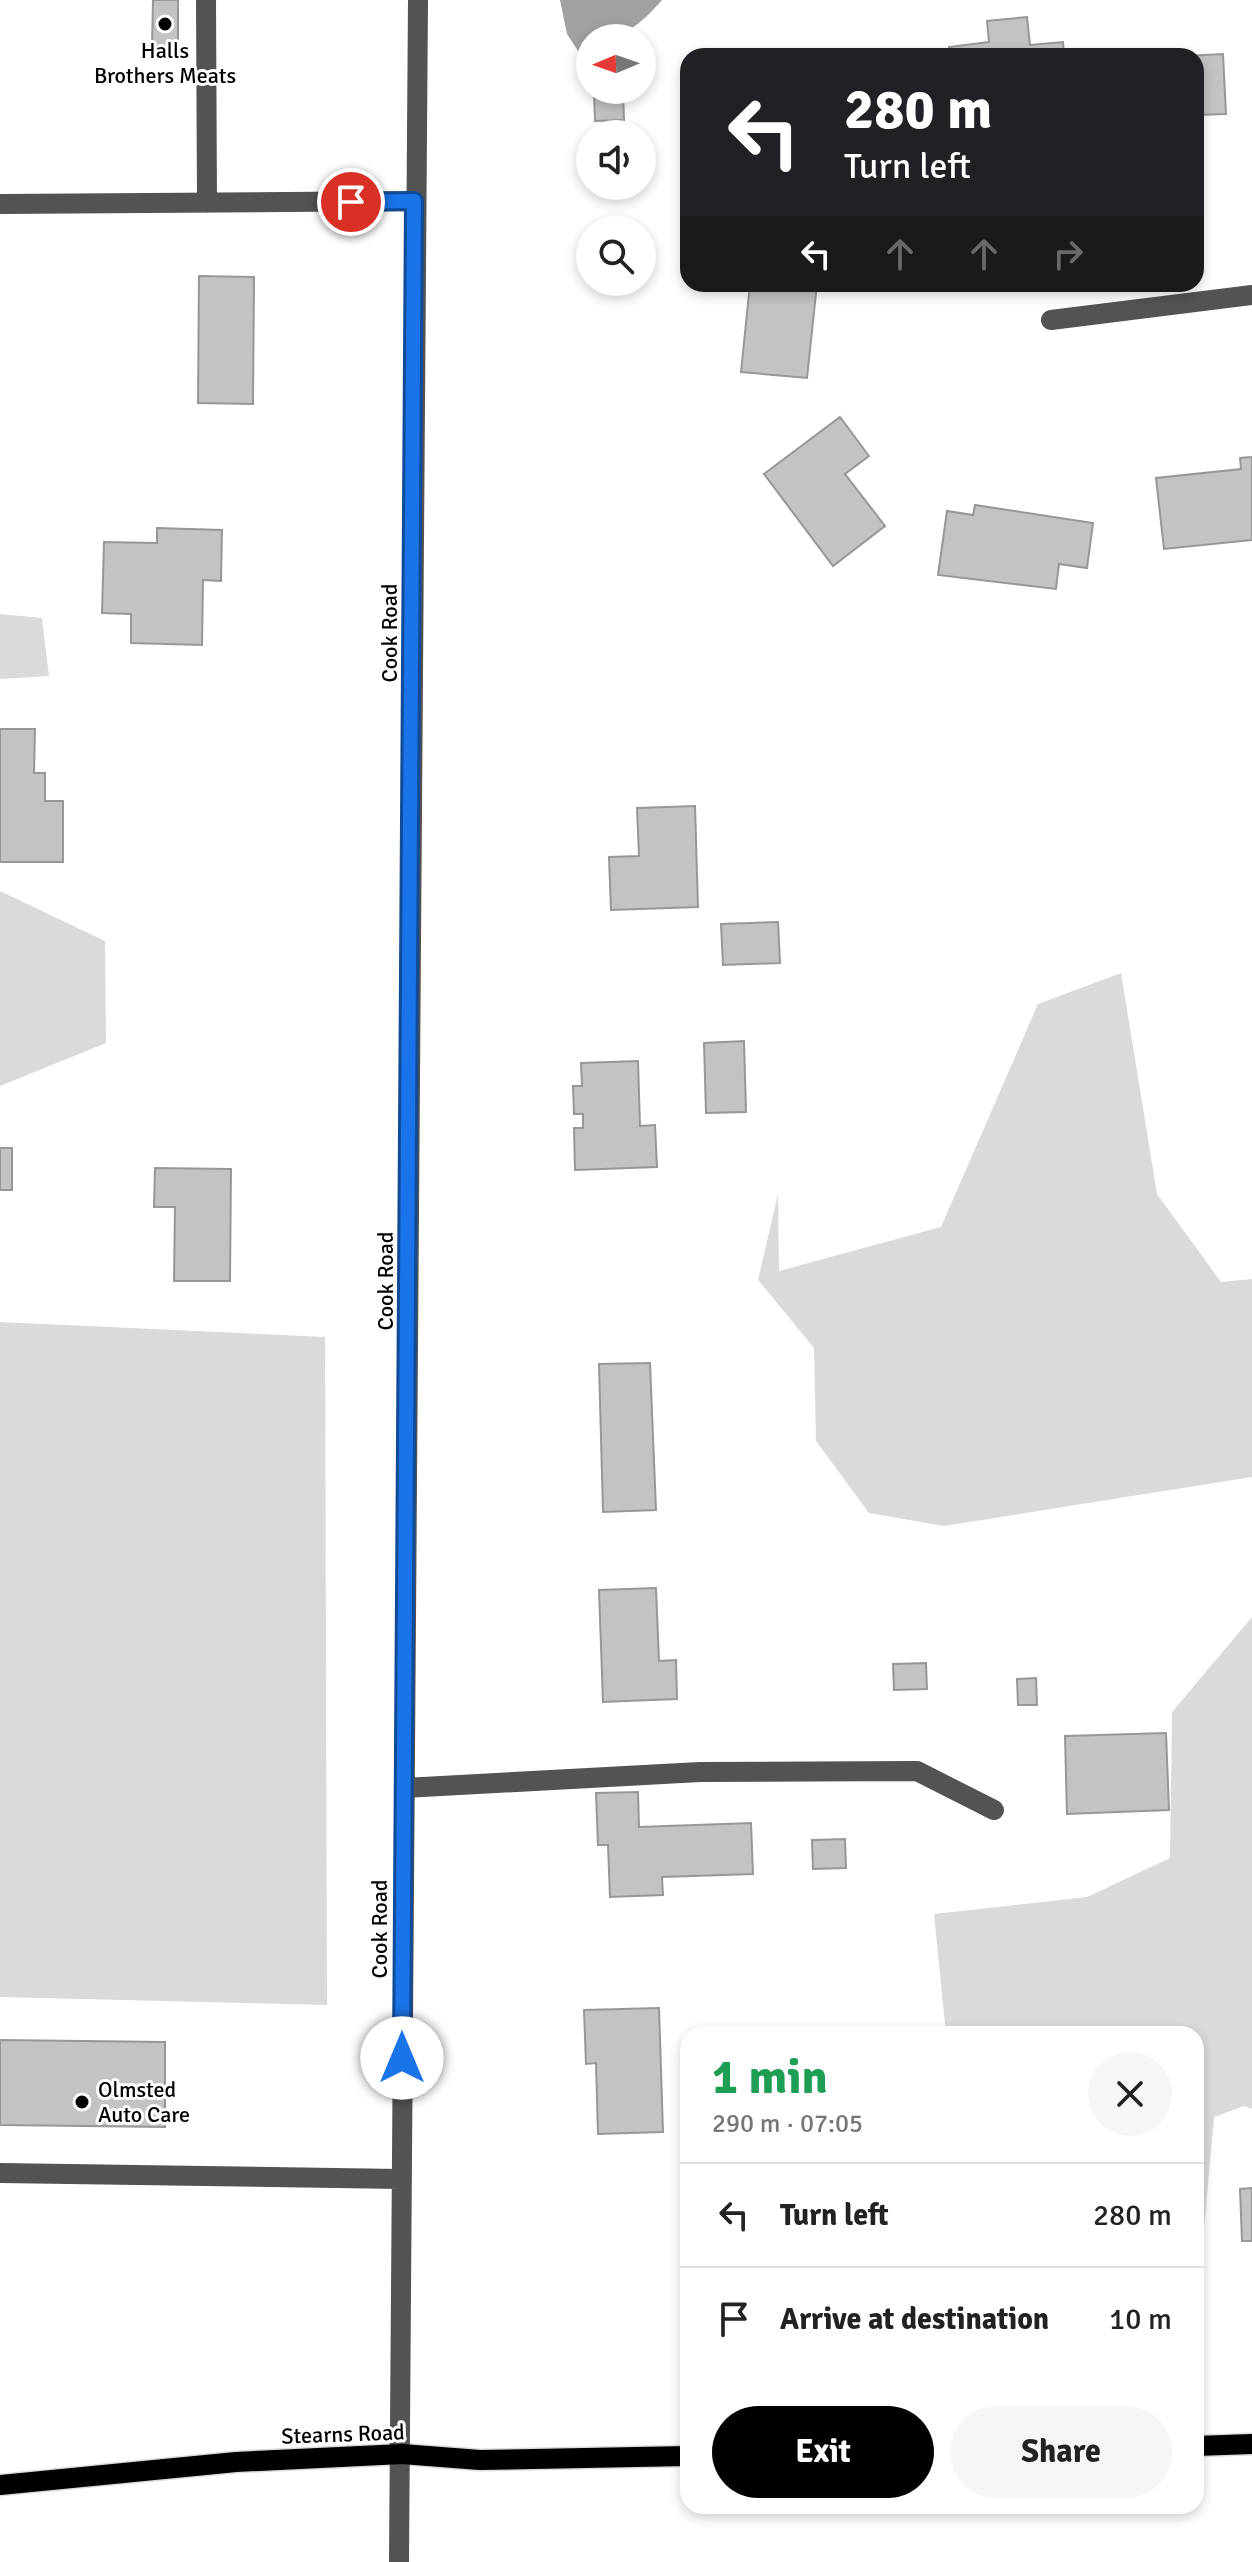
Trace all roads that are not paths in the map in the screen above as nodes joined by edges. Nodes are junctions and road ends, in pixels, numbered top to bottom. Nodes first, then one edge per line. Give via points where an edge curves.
1 (206, 0) edge
2 (418, 0) edge
3 (414, 201) junction
4 (207, 203) junction
5 (0, 204) edge
6 (1252, 295) edge
7 (1051, 320) dead end
8 (404, 1788) junction
9 (994, 1810) dead end
10 (0, 2173) edge
11 (401, 2179) junction
12 (1252, 2444) edge
13 (1204, 2446) edge
14 (402, 2454) junction
15 (680, 2456) edge
16 (0, 2485) edge
17 (399, 2562) edge

1 - 4 street
2 - 3 street, Cook Road
3 - 4 street
3 - 8 street, Cook Road
4 - 5 street
6 - 7 street
8 - 9 street via 700,1772 917,1771
8 - 11 street, Cook Road
10 - 11 street
11 - 14 street, Cook Road
12 - 13 main road
14 - 15 main road, Stearns Road via 480,2460
14 - 16 main road, Stearns Road via 236,2462
14 - 17 street, Cook Road

